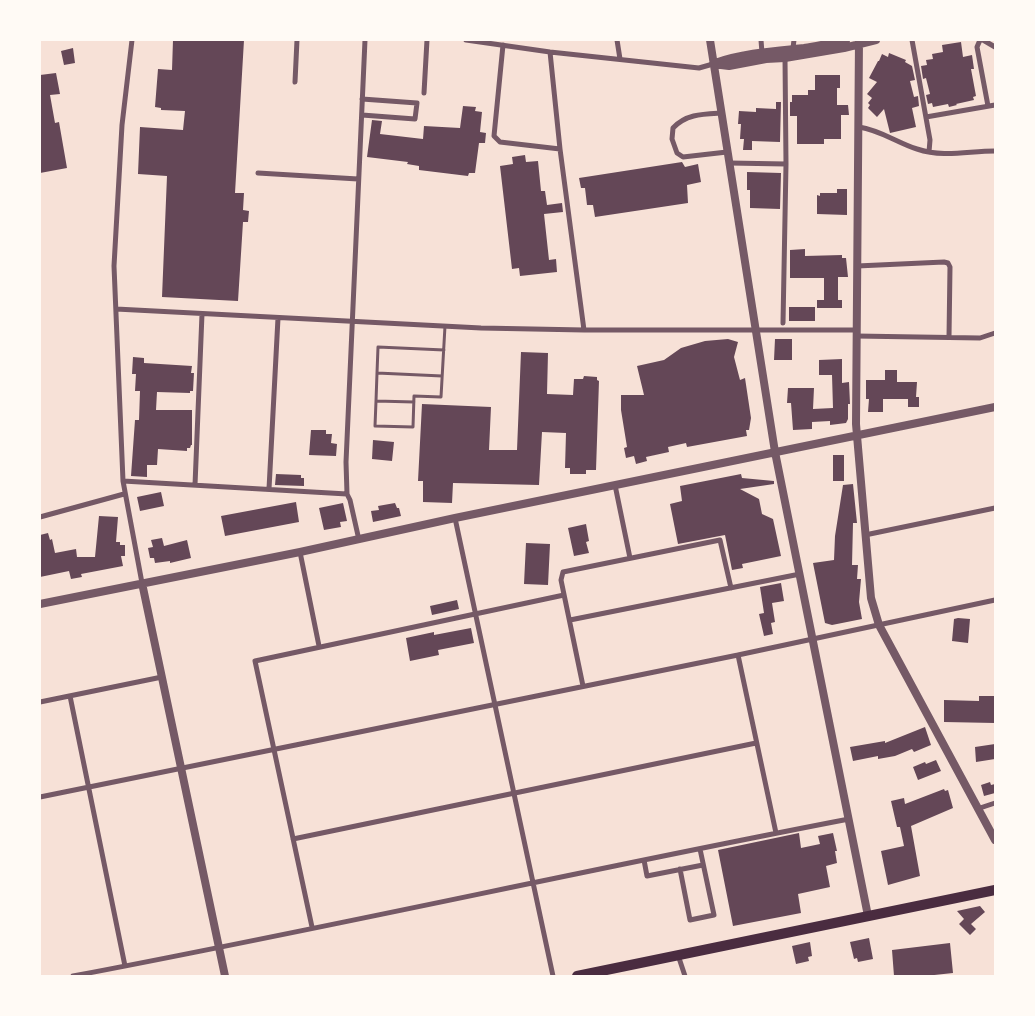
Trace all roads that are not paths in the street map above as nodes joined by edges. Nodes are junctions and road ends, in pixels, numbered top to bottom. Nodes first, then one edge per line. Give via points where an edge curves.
1 (132, 40) edge
2 (297, 40) edge
3 (365, 40) edge
4 (427, 40) edge
5 (466, 40) edge
6 (519, 40) edge
7 (617, 40) edge
8 (710, 40) edge
9 (761, 40) edge
10 (846, 40) edge
11 (876, 40) edge
12 (912, 40) edge
13 (981, 40) edge
14 (859, 42) edge
15 (793, 44) edge
16 (503, 45) junction
17 (519, 47) junction
18 (995, 47) edge
19 (550, 52) junction
20 (762, 53) junction
21 (785, 58) junction
22 (620, 59) junction
23 (714, 64) junction
24 (295, 82) dead end
25 (424, 93) dead end
26 (362, 98) junction
27 (995, 105) edge
28 (988, 106) junction
29 (721, 113) junction
30 (362, 115) junction
31 (926, 117) junction
32 (859, 128) junction
33 (560, 148) junction
34 (995, 151) edge
35 (728, 152) junction
36 (929, 152) junction
37 (729, 163) junction
38 (786, 164) junction
39 (258, 173) dead end
40 (358, 179) junction
41 (857, 266) junction
42 (116, 309) junction
43 (202, 314) junction
44 (278, 318) junction
45 (352, 321) junction
46 (783, 323) dead end
47 (445, 326) junction
48 (755, 329) junction
49 (584, 330) junction
50 (856, 333) junction
51 (995, 333) edge
52 (949, 338) junction
53 (444, 350) junction
54 (377, 373) junction
55 (442, 376) junction
56 (376, 401) junction
57 (414, 402) junction
58 (995, 407) edge
59 (857, 436) junction
60 (775, 452) junction
61 (123, 481) junction
62 (195, 485) junction
63 (615, 485) junction
64 (270, 489) junction
65 (124, 494) junction
66 (347, 494) junction
67 (995, 508) edge
68 (40, 517) edge
69 (455, 518) junction
70 (865, 535) junction
71 (359, 540) junction
72 (300, 552) junction
73 (630, 558) junction
74 (800, 574) junction
75 (142, 583) junction
76 (731, 588) junction
77 (564, 595) junction
78 (995, 600) edge
79 (40, 604) edge
80 (476, 614) junction
81 (570, 620) junction
82 (879, 625) junction
83 (812, 638) junction
84 (319, 646) junction
85 (738, 655) junction
86 (162, 677) junction
87 (583, 686) junction
88 (70, 696) junction
89 (40, 702) edge
90 (495, 704) junction
91 (756, 744) junction
92 (273, 749) junction
93 (181, 768) junction
94 (88, 787) junction
95 (514, 794) junction
96 (40, 797) edge
97 (995, 803) edge
98 (977, 808) junction
99 (849, 819) junction
100 (776, 833) junction
101 (293, 839) junction
102 (995, 840) edge
103 (700, 849) junction
104 (644, 860) junction
105 (703, 865) junction
106 (680, 869) junction
107 (533, 882) junction
108 (995, 890) edge
109 (868, 916) junction
110 (312, 927) junction
111 (219, 948) junction
112 (678, 954) junction
113 (125, 966) junction
114 (584, 975) edge
115 (73, 976) edge
116 (225, 976) edge
117 (553, 976) edge
118 (685, 976) edge

1 - 42 street via 121,144 114,266
2 - 24 street
3 - 26 street
4 - 25 street
5 - 16 street
6 - 17 street
7 - 22 street
8 - 23 street
9 - 20 street
10 - 15 street
11 - 14 street
12 - 31 street
13 - 18 street
13 - 28 street via 977,47
14 - 21 street
14 - 32 street
15 - 20 street
16 - 17 street
16 - 33 street via 494,136 500,142
17 - 19 street
19 - 22 street
19 - 33 street
20 - 23 street
21 - 23 street via 729,66
21 - 38 street
22 - 23 street via 698,68
23 - 29 street
26 - 30 street
26 - 30 street via 417,103 415,119
27 - 28 street
28 - 31 street
29 - 35 street
29 - 35 street via 695,115 679,122 673,128 672,139 677,153 683,157
30 - 40 street
31 - 36 street
32 - 36 street
32 - 41 street
33 - 49 street
34 - 36 street
35 - 37 street
37 - 38 street
37 - 48 street
38 - 46 street
39 - 40 street
40 - 45 street
41 - 50 street
41 - 52 street via 948,263
42 - 43 street
42 - 61 street
43 - 44 street
43 - 62 street
44 - 45 street
44 - 64 street
45 - 47 street
45 - 66 street
47 - 49 street
47 - 53 lane
48 - 49 street
48 - 50 street
48 - 60 street
50 - 52 street
50 - 59 street
51 - 52 street via 980,338
53 - 54 lane via 378,347
53 - 55 lane
54 - 55 lane
54 - 56 lane
55 - 57 lane via 441,397 414,396
56 - 57 lane
56 - 57 lane via 375,426 413,427
58 - 59 street
59 - 60 street
59 - 70 street
60 - 63 street
60 - 74 street
61 - 62 street
61 - 65 street
62 - 64 street
63 - 69 street
63 - 73 street
64 - 66 street
65 - 68 street
65 - 75 street
66 - 71 street
67 - 70 street
69 - 71 street
69 - 80 street
70 - 82 street via 871,598
71 - 72 street
72 - 75 street
72 - 84 street
73 - 76 street via 720,540
73 - 77 street via 563,572
74 - 76 street
74 - 83 street
75 - 79 street
75 - 86 street
76 - 81 street
77 - 80 street
77 - 81 street
78 - 82 street
80 - 84 street
80 - 90 street
81 - 87 street
82 - 83 street
82 - 98 street
83 - 85 street
83 - 99 street
84 - 92 street via 255,660
85 - 87 street
85 - 91 street
86 - 88 street
86 - 93 street
87 - 90 street
88 - 89 street
88 - 94 street
90 - 92 street
90 - 95 street
91 - 95 street
91 - 100 street
92 - 93 street
92 - 101 street
93 - 94 street
93 - 111 street
94 - 96 street
94 - 113 street
95 - 101 street
95 - 107 street
97 - 98 street
98 - 102 street
99 - 100 street
99 - 109 street
100 - 103 street
101 - 110 street
103 - 104 street
103 - 105 street
104 - 106 street via 647,876
104 - 107 street
105 - 106 street
105 - 106 street via 714,914 690,920
107 - 110 street
107 - 117 street
108 - 109 highway
109 - 112 highway
110 - 111 street
111 - 113 street
111 - 116 street
112 - 114 highway
112 - 118 street
113 - 115 street

